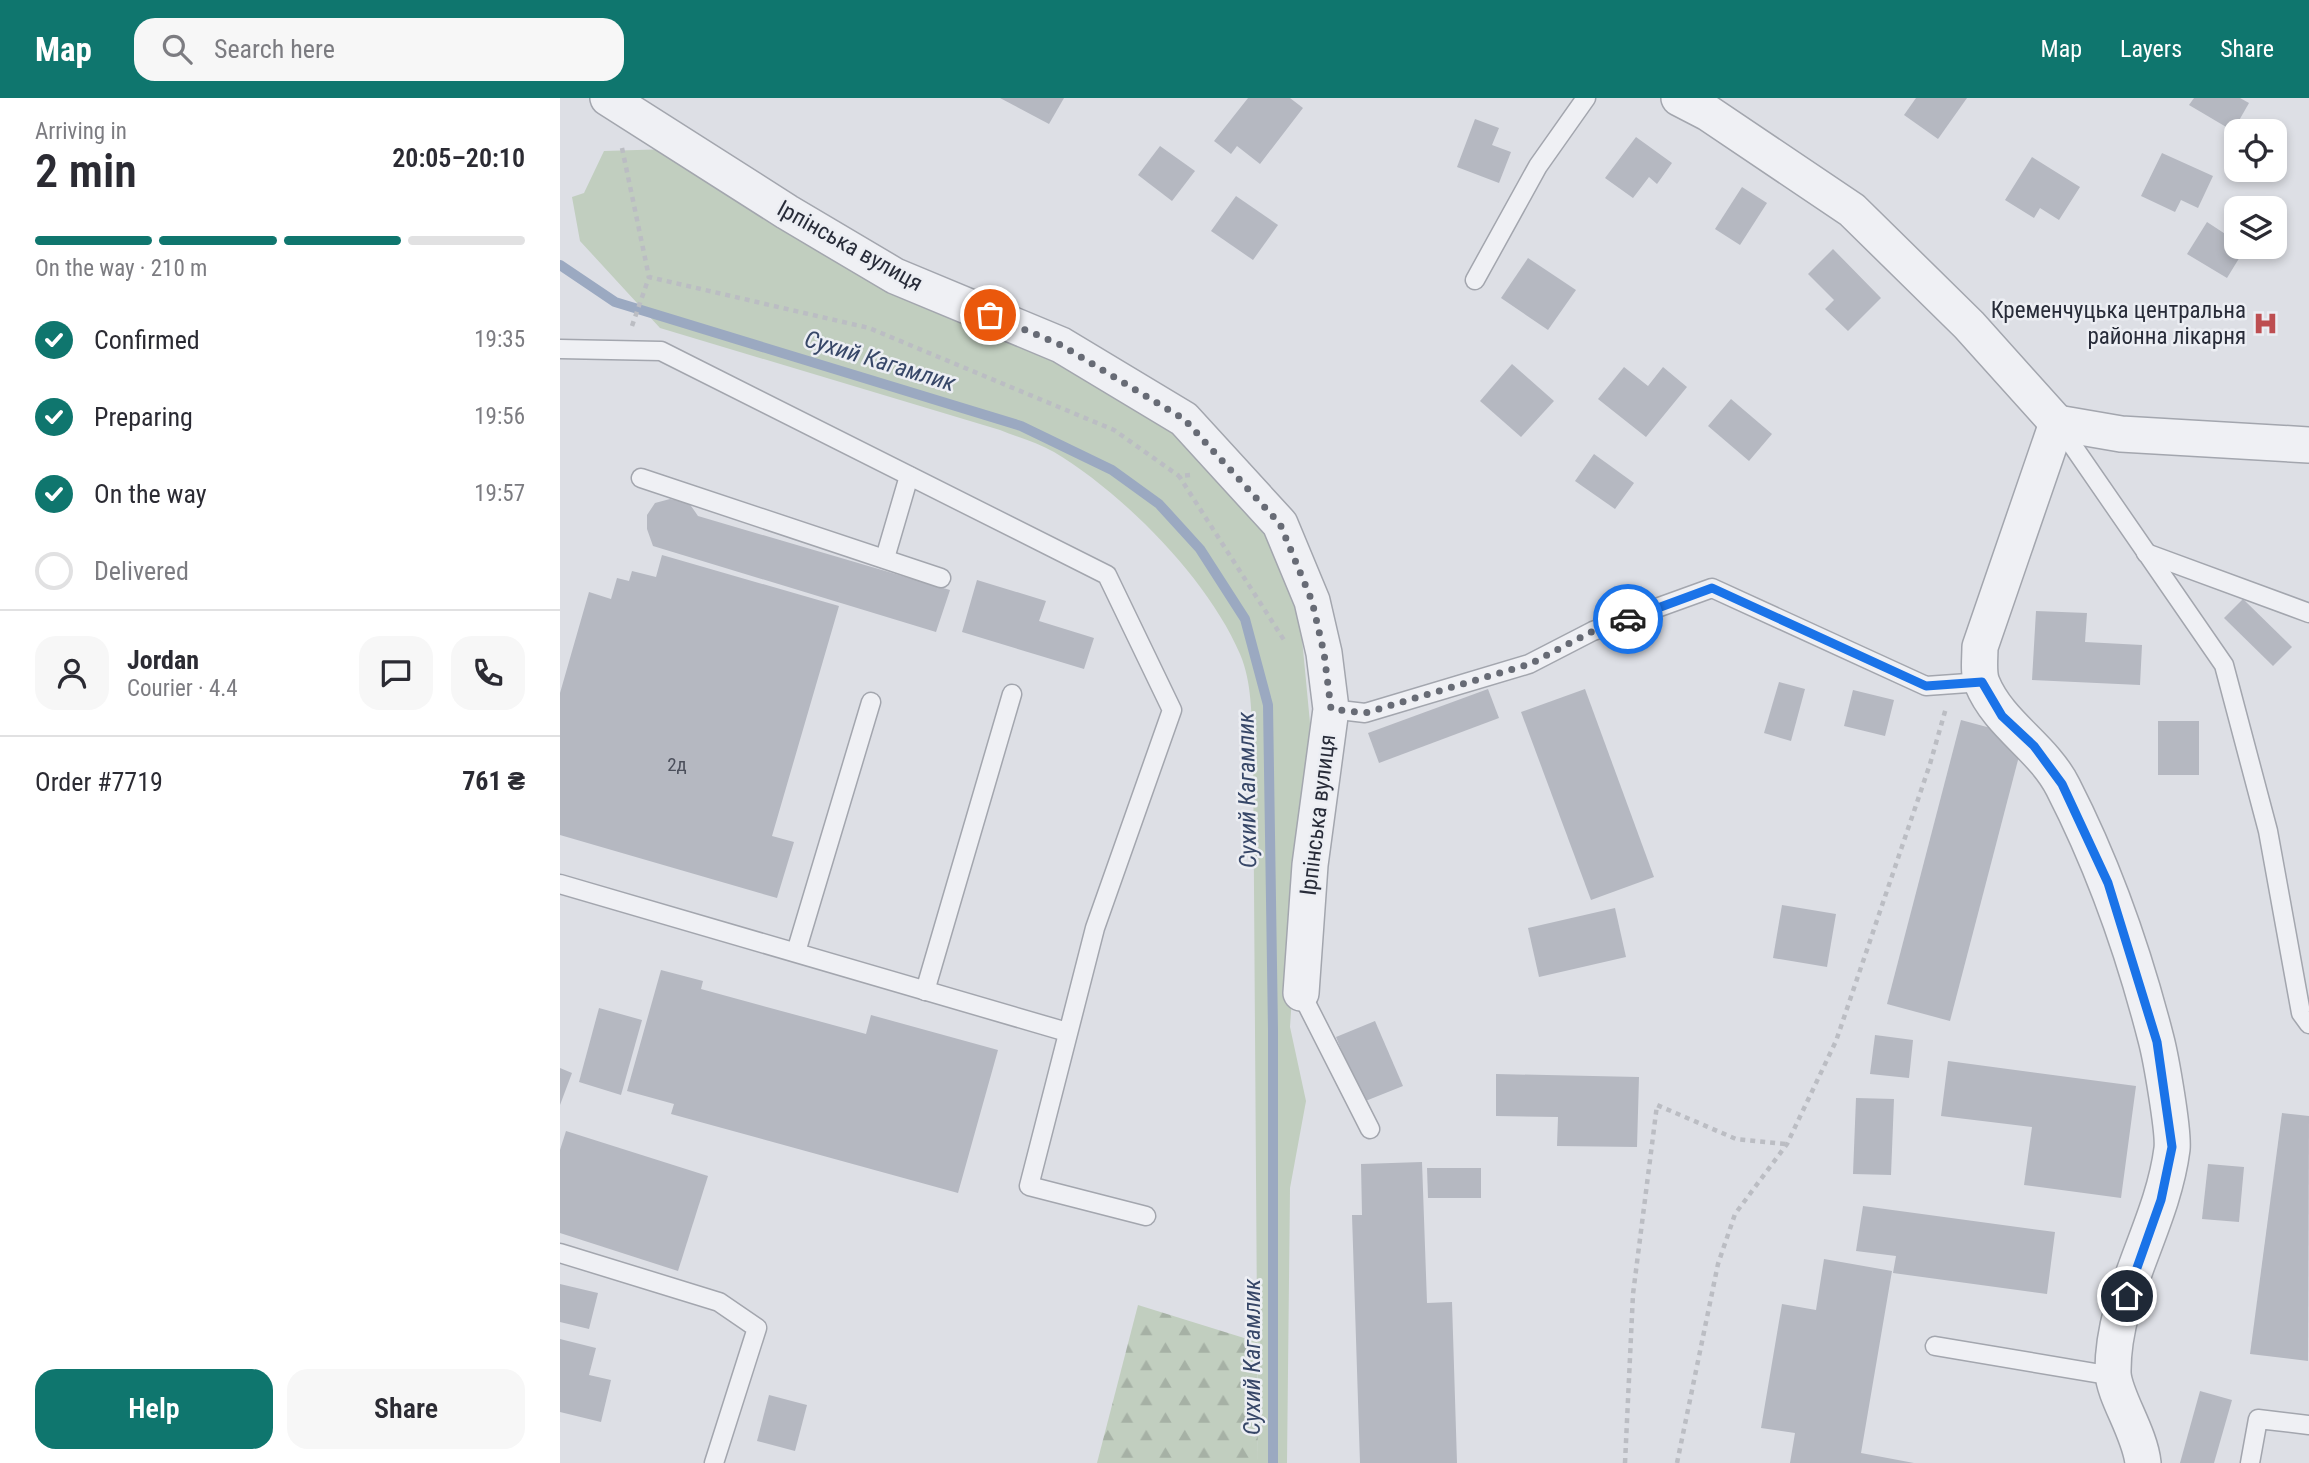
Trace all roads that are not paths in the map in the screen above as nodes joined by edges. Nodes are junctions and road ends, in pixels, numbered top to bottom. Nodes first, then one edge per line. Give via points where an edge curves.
1 (608, 98) edge
2 (1586, 98) edge
3 (1678, 98) edge
4 (1475, 280) dead end
5 (560, 349) edge
6 (2057, 423) junction
7 (2309, 444) edge
8 (909, 476) junction
9 (641, 478) dead end
10 (2146, 552) junction
11 (885, 558) junction
12 (941, 578) dead end
13 (2309, 613) edge
14 (1967, 683) junction
15 (1012, 694) dead end
16 (871, 702) dead end
17 (1331, 709) junction
18 (560, 884) edge
19 (796, 953) junction
20 (925, 991) junction
21 (1301, 993) joint
22 (2309, 1024) edge
23 (1068, 1032) junction
24 (1370, 1129) dead end
25 (1146, 1216) dead end
26 (560, 1253) edge
27 (1936, 1346) dead end
28 (2113, 1376) junction
29 (2309, 1425) edge
30 (714, 1463) edge
31 (2143, 1463) edge
32 (2250, 1463) edge

1 - 17 street, Ірпінська вулиця via 895,276 1061,345 1184,419 1280,524 1312,601
2 - 4 lane via 1538,166
3 - 6 street via 1852,209 1969,325
5 - 8 lane via 661,351
6 - 7 street via 2121,434
6 - 10 lane
6 - 14 street
8 - 11 lane
8 - 23 lane via 1107,575 1172,710 1095,928
9 - 11 lane
10 - 13 lane
10 - 22 lane via 2224,665 2268,831 2301,1013
11 - 12 lane
14 - 17 lane via 1926,686 1712,588 1593,631 1530,664 1365,713
14 - 28 street via 2034,746 2062,784 2108,883 2157,1042 2172,1147 2161,1200 2118,1319
15 - 20 lane
16 - 19 lane
17 - 21 street, Ірпінська вулиця via 1310,864
18 - 19 lane
19 - 20 lane
20 - 23 lane
21 - 24 lane
23 - 25 lane via 1029,1186
26 - 30 lane via 719,1301 757,1328
27 - 28 lane
28 - 31 street
29 - 32 lane via 2258,1419

